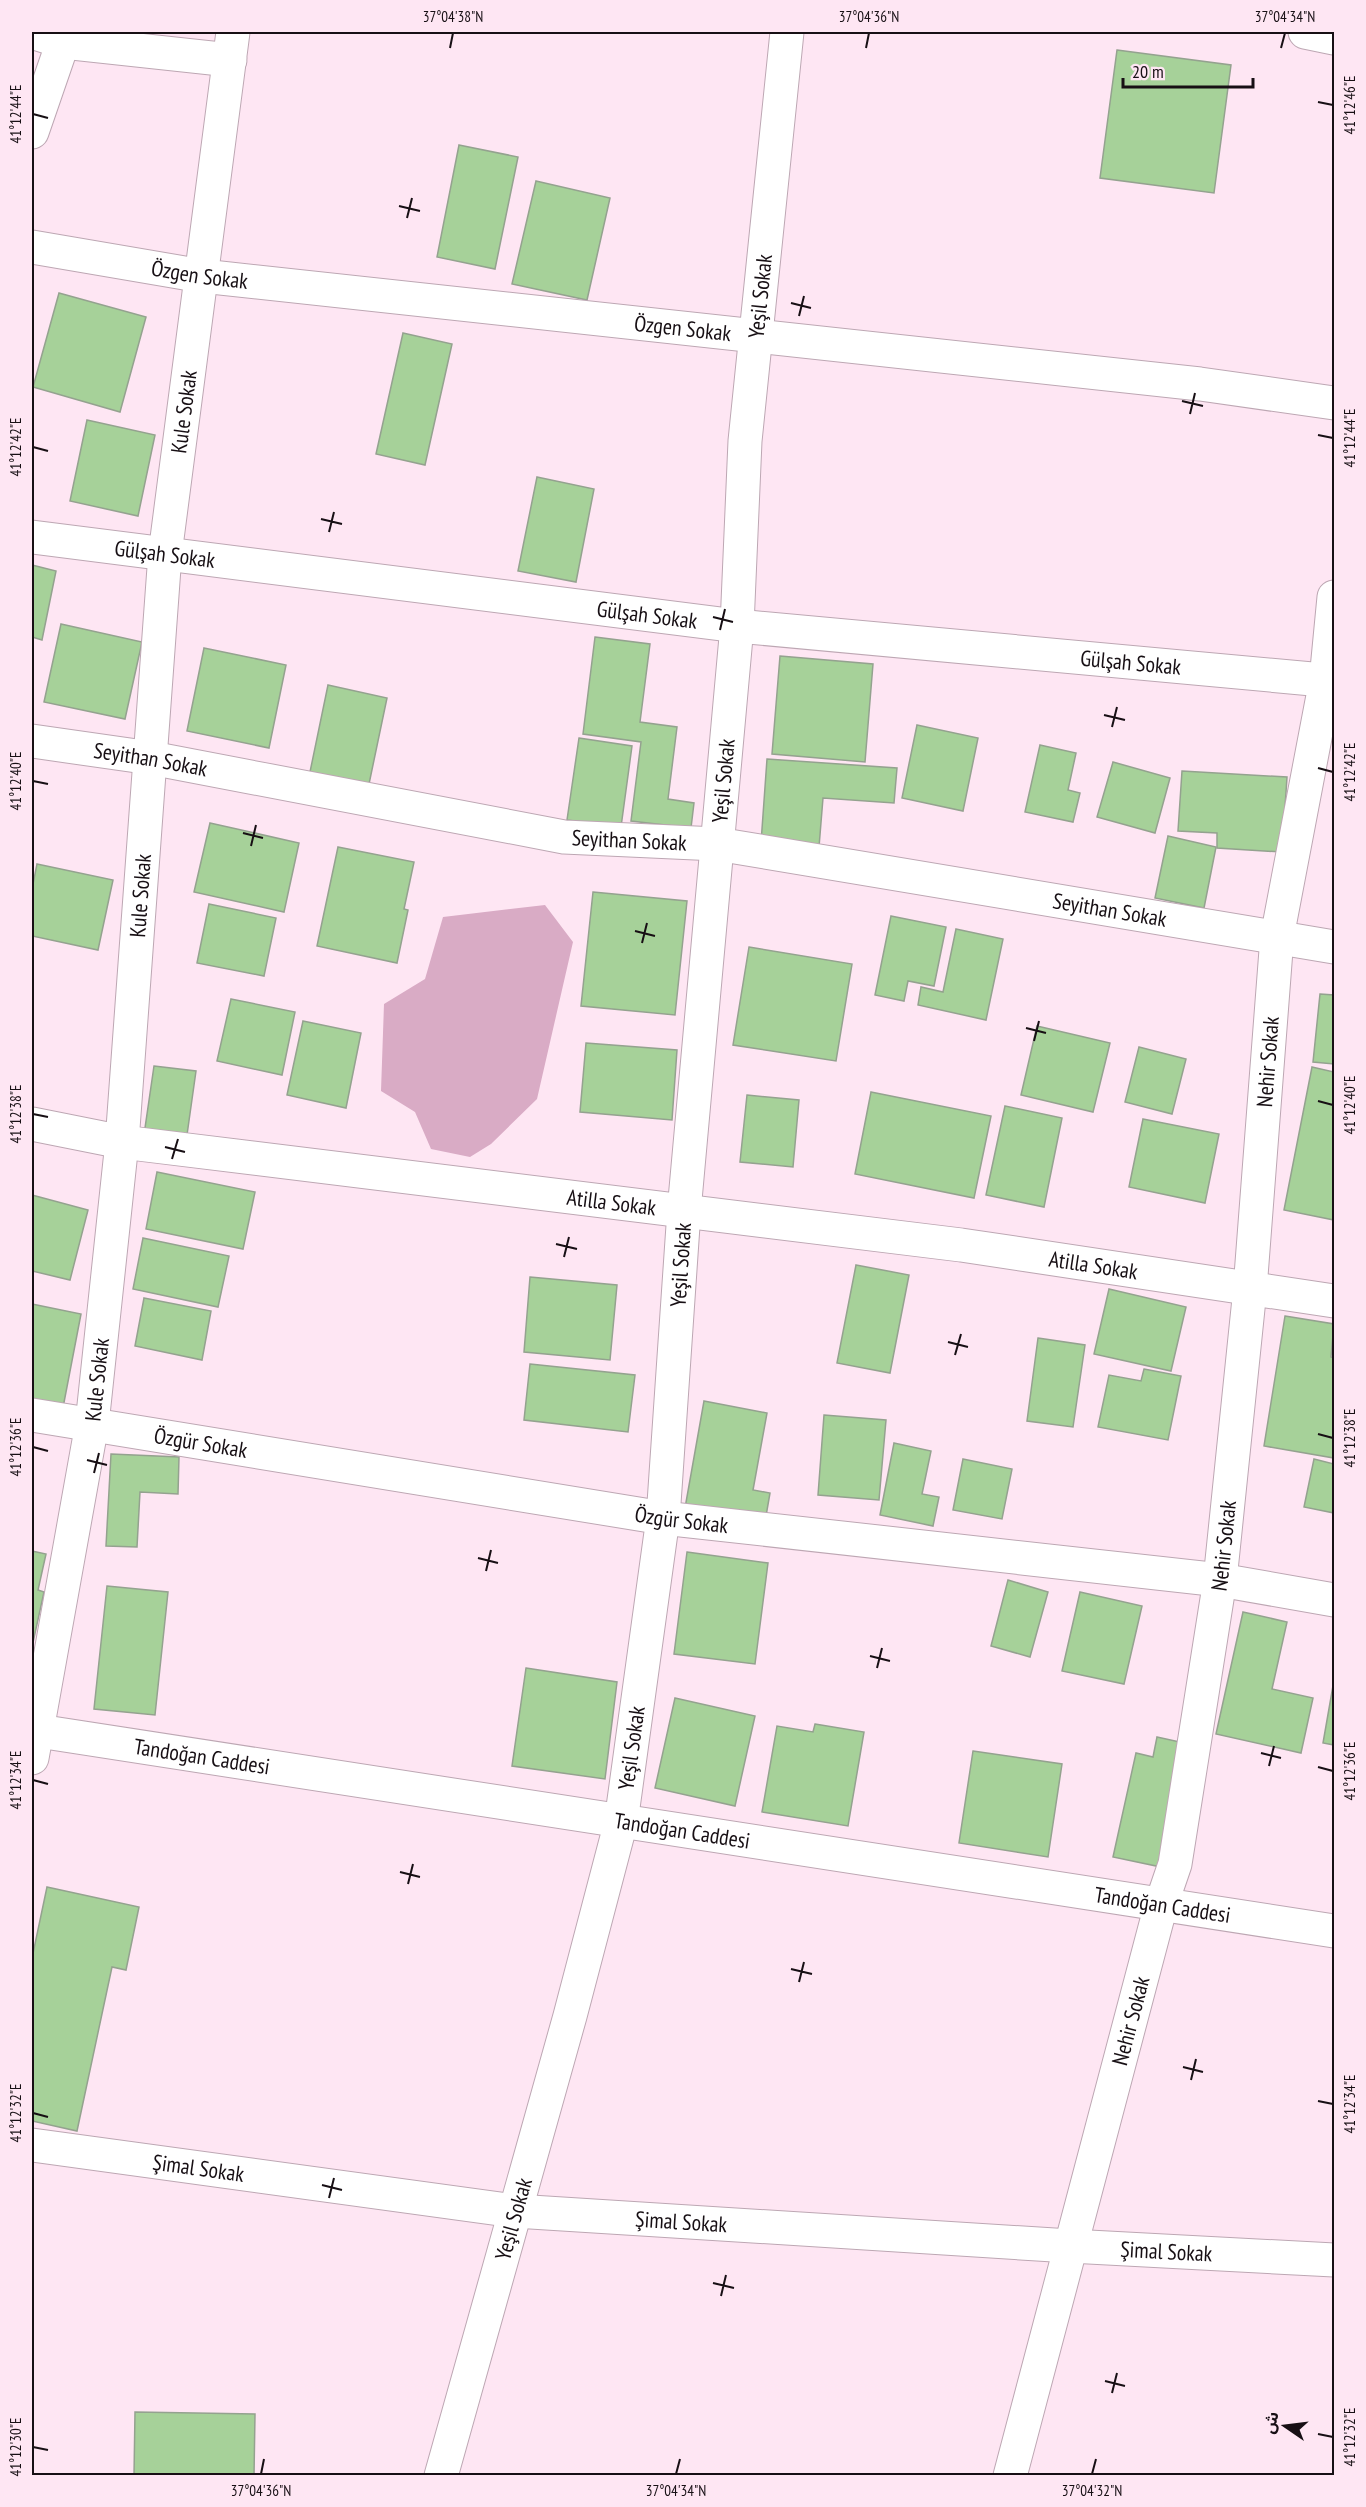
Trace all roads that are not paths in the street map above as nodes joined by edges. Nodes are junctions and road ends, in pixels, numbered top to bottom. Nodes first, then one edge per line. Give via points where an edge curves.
1 (32, 32) edge
2 (787, 32) edge
3 (1305, 32) edge
4 (1335, 38) edge
5 (63, 42) junction
6 (232, 46) edge
7 (32, 132) edge
8 (32, 247) edge
9 (202, 276) junction
10 (756, 338) junction
11 (1335, 403) edge
12 (32, 537) edge
13 (165, 554) junction
14 (1335, 597) edge
15 (737, 627) junction
16 (1330, 680) edge
17 (32, 741) edge
18 (151, 758) junction
19 (717, 844) junction
20 (1277, 938) junction
21 (1335, 947) edge
22 (32, 1125) edge
23 (122, 1142) junction
24 (684, 1211) junction
25 (1250, 1289) junction
26 (1335, 1301) edge
27 (32, 1415) edge
28 (92, 1424) junction
29 (663, 1518) junction
30 (1220, 1580) junction
31 (1335, 1600) edge
32 (33, 1739) edge
33 (621, 1822) junction
34 (1161, 1905) junction
35 (1335, 1931) edge
36 (32, 2145) edge
37 (515, 2211) junction
38 (1070, 2247) junction
39 (1335, 2260) edge
40 (441, 2475) edge
41 (1010, 2475) edge

1 - 5 street
2 - 10 street, Yeşil Sokak
3 - 4 street
5 - 6 street
5 - 7 street
6 - 9 street, Kule Sokak
8 - 9 street, Özgen Sokak
9 - 10 street, Özgen Sokak
9 - 13 street, Kule Sokak
10 - 11 street, Özgen Sokak via 1200,384
10 - 15 street, Yeşil Sokak via 745,441
12 - 13 street, Gülşah Sokak
13 - 15 street, Gülşah Sokak
13 - 18 street, Kule Sokak
14 - 16 street, Nehir Sokak
15 - 16 street, Gülşah Sokak
15 - 19 street, Yeşil Sokak
16 - 20 street, Nehir Sokak
17 - 18 street, Seyithan Sokak
18 - 19 street, Seyithan Sokak via 564,837
18 - 23 street, Kule Sokak
19 - 20 street, Seyithan Sokak
19 - 24 street, Yeşil Sokak
20 - 21 street, Seyithan Sokak
20 - 25 street, Nehir Sokak
22 - 23 street, Atilla Sokak
23 - 24 street, Atilla Sokak
23 - 28 street, Kule Sokak
24 - 25 street, Atilla Sokak via 961,1245
24 - 29 street, Yeşil Sokak
25 - 26 street, Atilla Sokak
25 - 30 street, Nehir Sokak
27 - 28 street, Özgür Sokak
28 - 29 street, Özgür Sokak
28 - 32 street, Kule Sokak
29 - 30 street, Özgür Sokak
29 - 33 street, Yeşil Sokak
30 - 31 street, Özgür Sokak
30 - 34 street, Nehir Sokak via 1175,1864
32 - 33 street, Tandoğan Caddesi
33 - 34 street, Tandoğan Caddesi
33 - 37 street, Yeşil Sokak
34 - 35 street, Tandoğan Caddesi
34 - 38 street, Nehir Sokak
36 - 37 street, Şimal Sokak
37 - 38 street, Şimal Sokak
37 - 40 street, Yeşil Sokak
38 - 39 street, Şimal Sokak
38 - 41 street, Nehir Sokak

